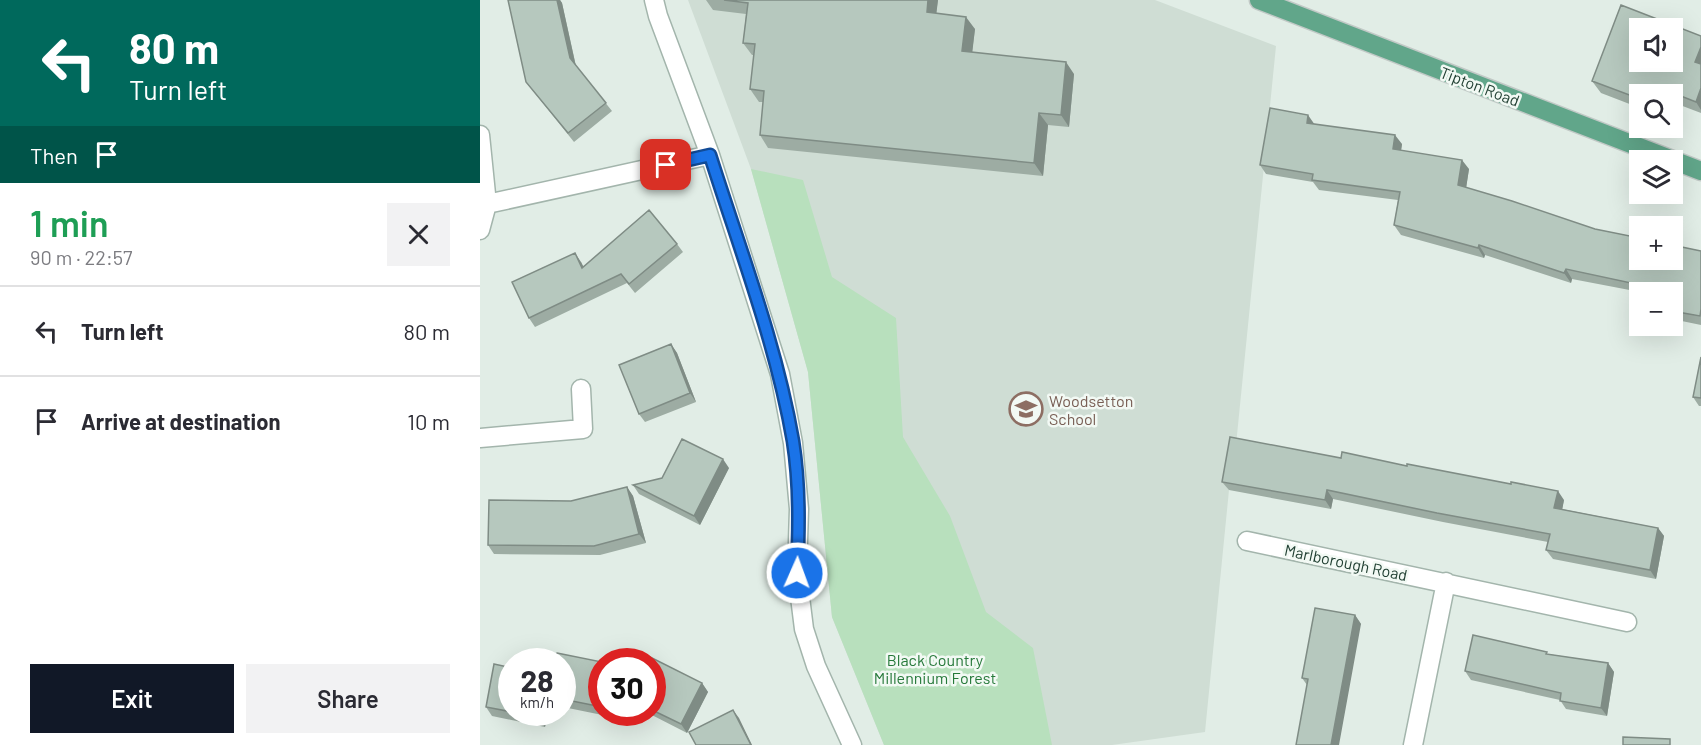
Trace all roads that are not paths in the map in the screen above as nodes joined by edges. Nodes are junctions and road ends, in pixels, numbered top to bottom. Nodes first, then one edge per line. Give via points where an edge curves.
1 (654, 0) edge
2 (1259, 0) edge
3 (480, 135) edge
4 (710, 155) junction
5 (1701, 171) edge
6 (487, 204) junction
7 (480, 230) edge
8 (581, 389) dead end
9 (480, 438) edge
10 (1247, 541) dead end
11 (1446, 582) junction
12 (1627, 622) dead end
13 (852, 745) edge
14 (1413, 745) edge

1 - 4 street
2 - 5 main road, Tipton Road
3 - 6 street
4 - 6 street
4 - 13 street via 780,374 800,509 797,573 804,629 816,666
6 - 7 street
8 - 9 street via 583,429
10 - 11 street, Marlborough Road
11 - 12 street, Marlborough Road
11 - 14 street

